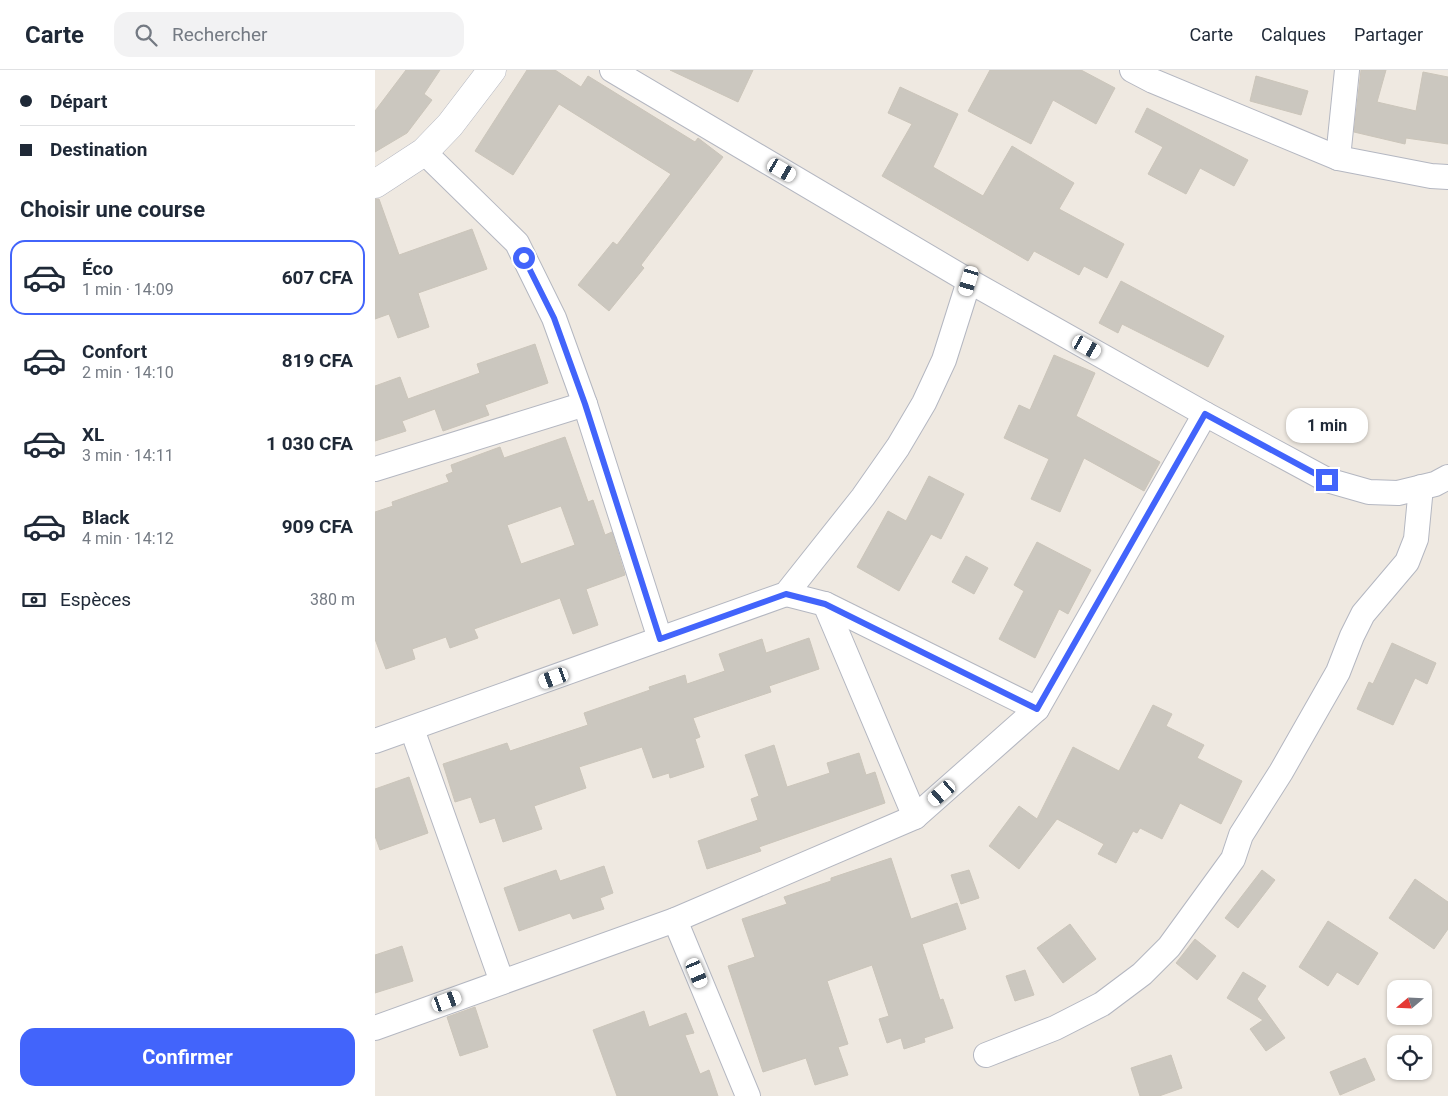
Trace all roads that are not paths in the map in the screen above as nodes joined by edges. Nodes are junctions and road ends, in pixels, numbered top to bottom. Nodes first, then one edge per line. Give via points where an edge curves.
1 (491, 70) edge
2 (612, 70) edge
3 (1132, 70) edge
4 (1347, 70) edge
5 (423, 152) junction
6 (1337, 158) junction
7 (1448, 177) edge
8 (375, 184) edge
9 (969, 281) junction
10 (585, 404) junction
11 (1205, 414) junction
12 (375, 469) edge
13 (1448, 477) edge
14 (1421, 487) junction
15 (786, 594) junction
16 (825, 604) junction
17 (660, 639) junction
18 (1037, 709) junction
19 (412, 729) junction
20 (375, 742) edge
21 (915, 817) junction
22 (675, 920) junction
23 (502, 982) junction
24 (375, 1028) edge
25 (987, 1055) dead end
26 (748, 1096) edge

1 - 5 street via 450,125
2 - 9 street
3 - 6 street
4 - 6 street
5 - 8 street
5 - 10 street via 517,243 554,318
6 - 7 street
9 - 11 street
9 - 15 street via 944,360 924,403 863,497
10 - 12 street
10 - 17 street
11 - 14 street via 1327,480 1369,492 1398,493
11 - 18 street
13 - 14 street
14 - 25 street via 1416,540 1407,562 1363,614 1338,672 1241,835 1233,859 1169,947 1142,974 1102,1004 1055,1028
15 - 16 street
15 - 17 street
16 - 18 street
16 - 21 street
17 - 19 street
18 - 21 street
19 - 20 street
19 - 23 street
21 - 22 street
22 - 23 street
22 - 26 street
23 - 24 street

